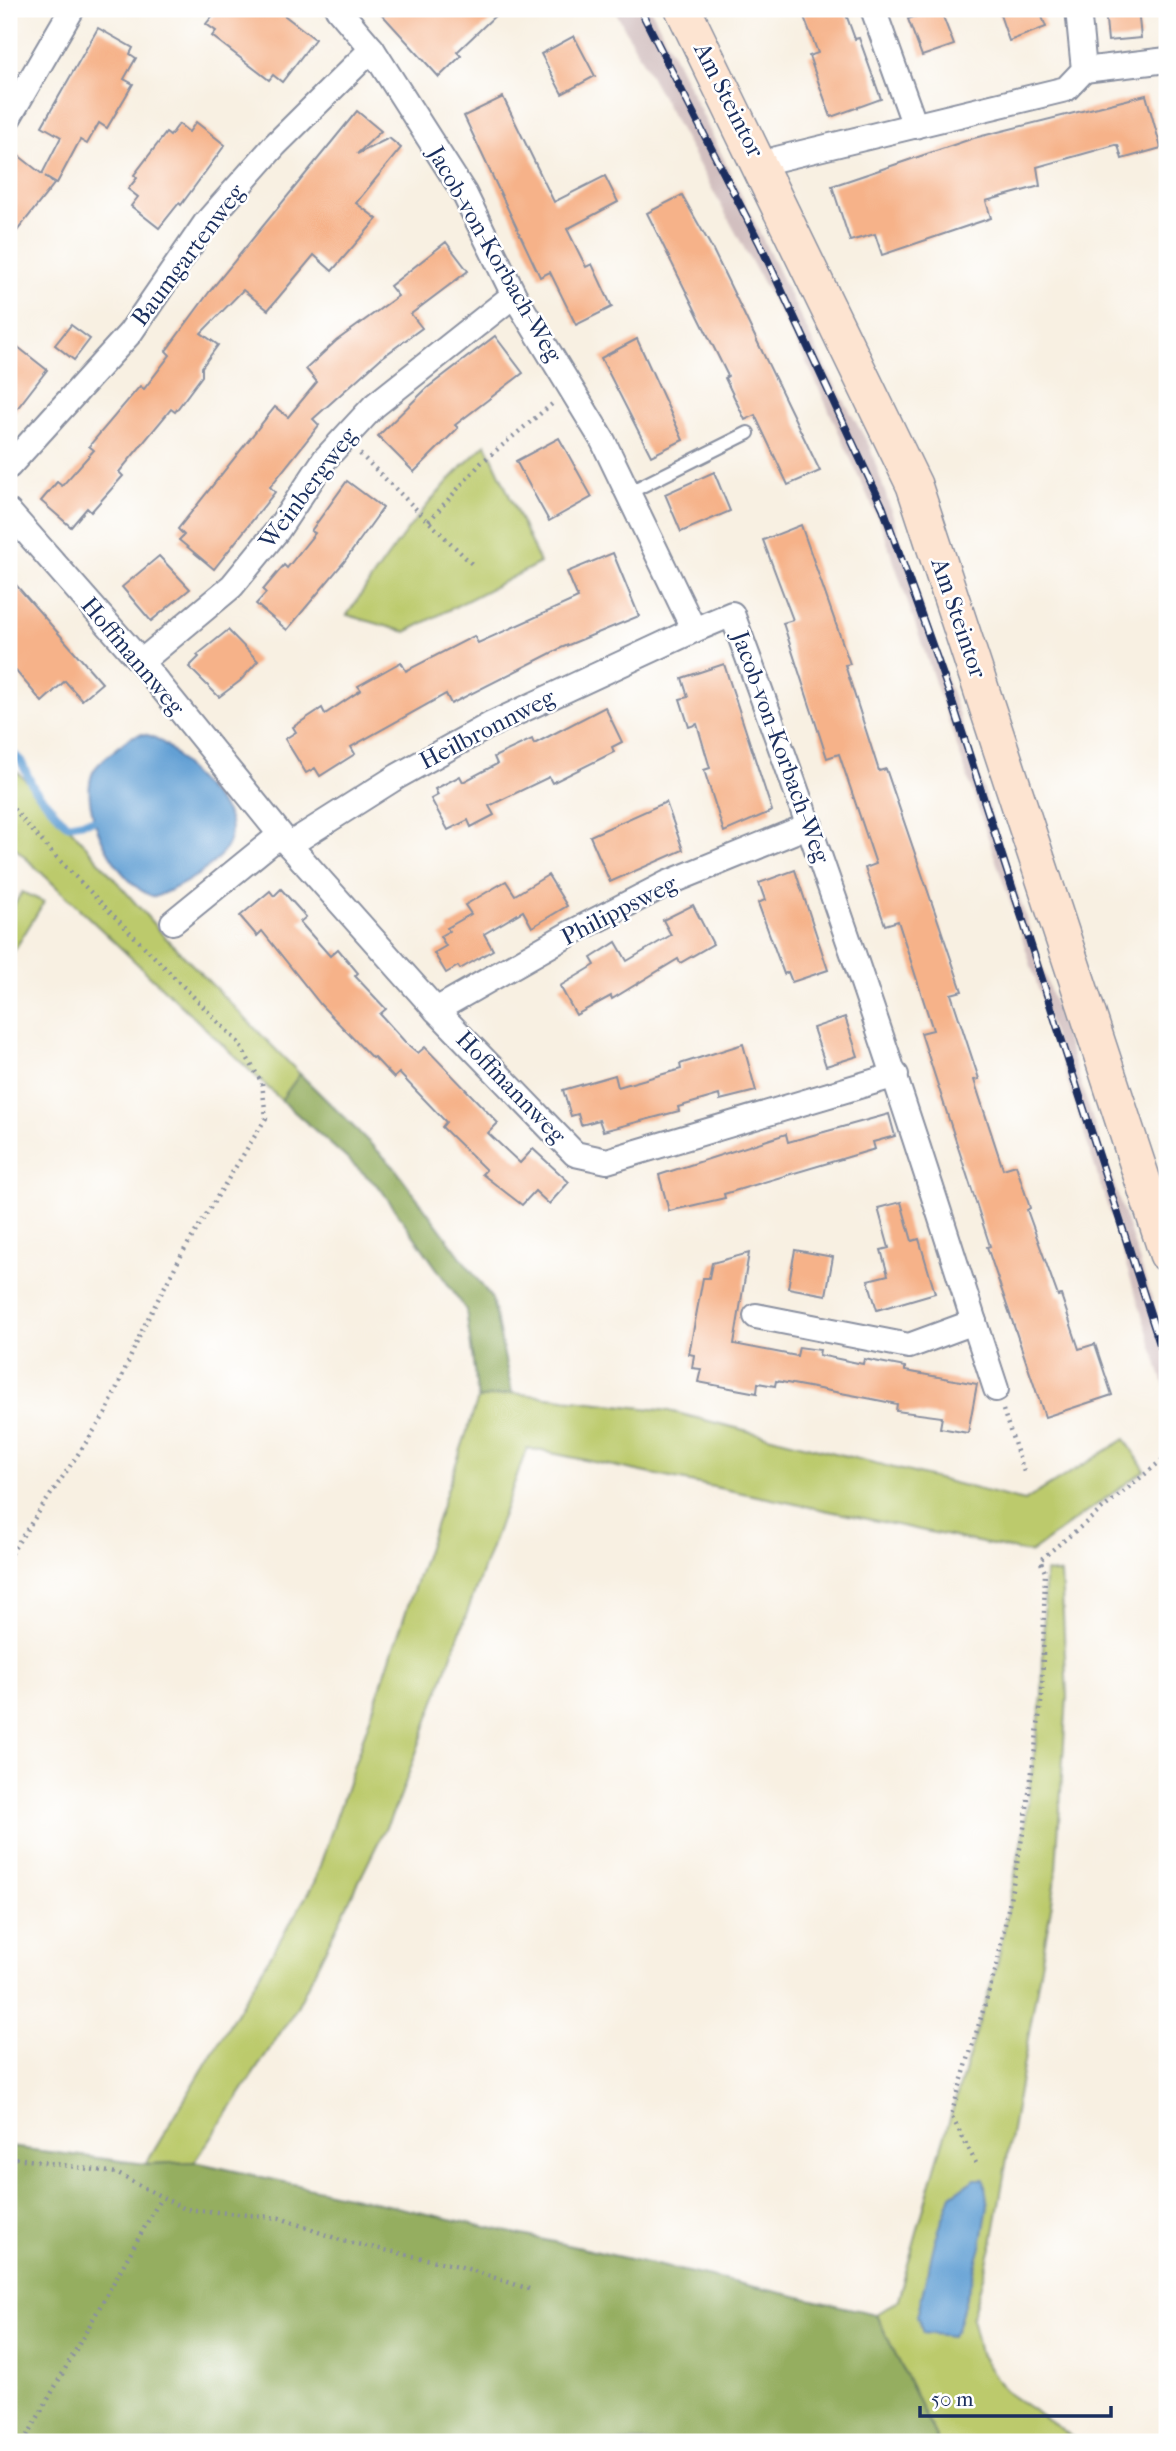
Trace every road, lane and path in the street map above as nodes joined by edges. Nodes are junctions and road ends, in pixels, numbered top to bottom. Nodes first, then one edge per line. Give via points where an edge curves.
1 (72, 9) edge
2 (338, 9) edge
3 (683, 9) edge
4 (873, 9) edge
5 (1078, 9) edge
6 (372, 49) junction
7 (1167, 60) edge
8 (1084, 70) junction
9 (9, 117) edge
10 (915, 126) junction
11 (762, 166) junction
12 (514, 295) junction
13 (573, 392) junction
14 (748, 433) dead end
15 (344, 439) junction
16 (9, 466) edge
17 (628, 493) junction
18 (9, 512) edge
19 (429, 521) junction
20 (474, 566) dead end
21 (694, 630) junction
22 (141, 662) junction
23 (9, 804) edge
24 (810, 825) junction
25 (284, 840) junction
26 (173, 922) dead end
27 (436, 1010) junction
28 (896, 1075) junction
29 (1167, 1254) edge
30 (756, 1316) dead end
31 (974, 1322) junction
32 (996, 1389) joint
33 (1167, 1456) edge
34 (1024, 1472) dead end
35 (9, 1556) edge
36 (9, 2157) edge
37 (976, 2163) dead end
38 (161, 2198) junction
39 (529, 2289) dead end
40 (24, 2442) edge

1 - 9 street
2 - 6 street, Jacob-von-Korbach-Weg
3 - 11 street, Am Steintor
4 - 10 street
5 - 8 street
6 - 12 street, Jacob-von-Korbach-Weg via 464,193
6 - 16 street, Baumgartenweg via 275,145 205,224 130,334
7 - 8 street
8 - 10 street via 1066,89
10 - 11 street
11 - 29 street, Am Steintor via 914,485
12 - 13 street, Jacob-von-Korbach-Weg
12 - 15 street, Weinbergweg via 374,406
13 - 17 street, Jacob-von-Korbach-Weg
13 - 19 path via 549,405 481,463
14 - 17 lane
15 - 19 path
15 - 22 street, Weinbergweg via 232,586
17 - 21 street, Jacob-von-Korbach-Weg
18 - 22 street, Hoffmannweg
19 - 20 path
21 - 24 street, Jacob-von-Korbach-Weg via 732,614
21 - 25 street, Heilbronnweg via 490,725
22 - 25 street, Hoffmannweg
23 - 35 path via 238,1042 262,1083 266,1118 183,1252 106,1413
24 - 27 street, Philippsweg via 668,883
24 - 28 street, Jacob-von-Korbach-Weg
25 - 26 street
25 - 27 street, Hoffmannweg
27 - 28 street, Hoffmannweg via 575,1154 607,1161
28 - 31 street, Jacob-von-Korbach-Weg
30 - 31 street via 909,1346
31 - 32 street, Jacob-von-Korbach-Weg
32 - 34 path
33 - 37 path via 1040,1560 1045,1572 1042,1696 1025,1823 997,1965 951,2115
36 - 38 path via 116,2173
38 - 39 path via 185,2209 280,2218 343,2242 459,2266
38 - 40 path

